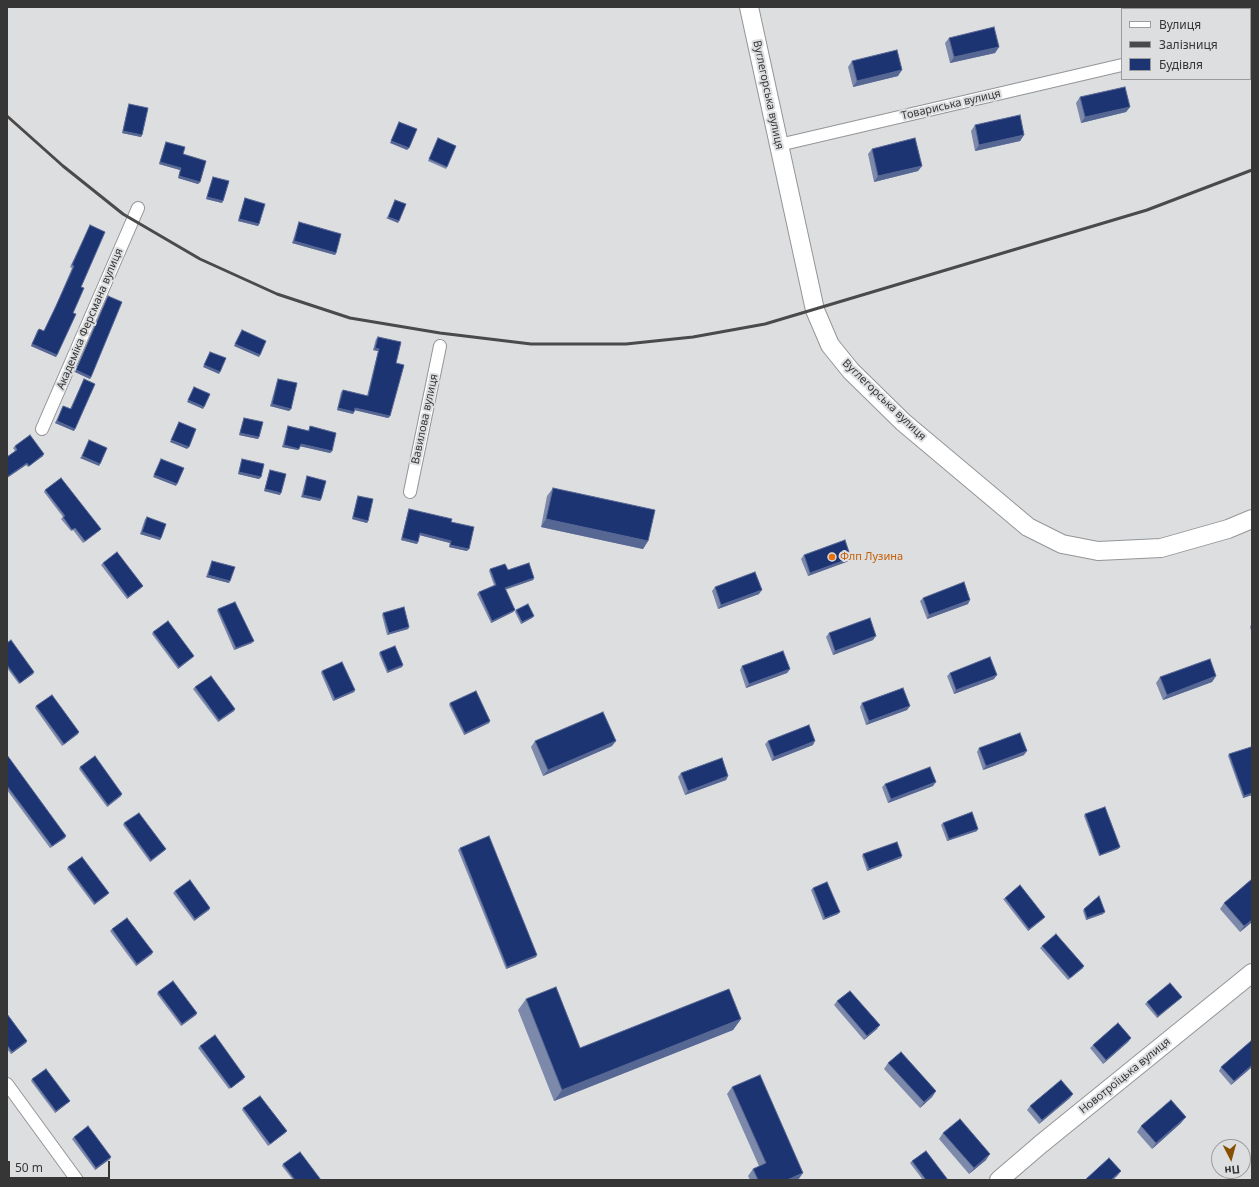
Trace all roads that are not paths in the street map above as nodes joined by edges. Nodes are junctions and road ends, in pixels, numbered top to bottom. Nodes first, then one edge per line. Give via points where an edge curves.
1 (749, 7) edge
2 (1121, 65) edge
3 (779, 144) junction
4 (138, 208) dead end
5 (440, 346) dead end
6 (42, 429) dead end
7 (410, 492) dead end
8 (1252, 519) edge
9 (1252, 974) edge
10 (7, 1084) edge
11 (77, 1180) edge
12 (999, 1180) edge

1 - 3 main road, Вуглегорська вулиця
2 - 3 street, Товариська вулиця
3 - 8 main road, Вуглегорська вулиця via 815,310 830,345 850,371 903,422 1028,527 1062,544 1098,551 1161,548 1228,529
4 - 6 street, Академіка Ферсмана вулиця
5 - 7 street, Вавилова вулиця
9 - 12 main road, Новотроїцька вулиця
10 - 11 street

